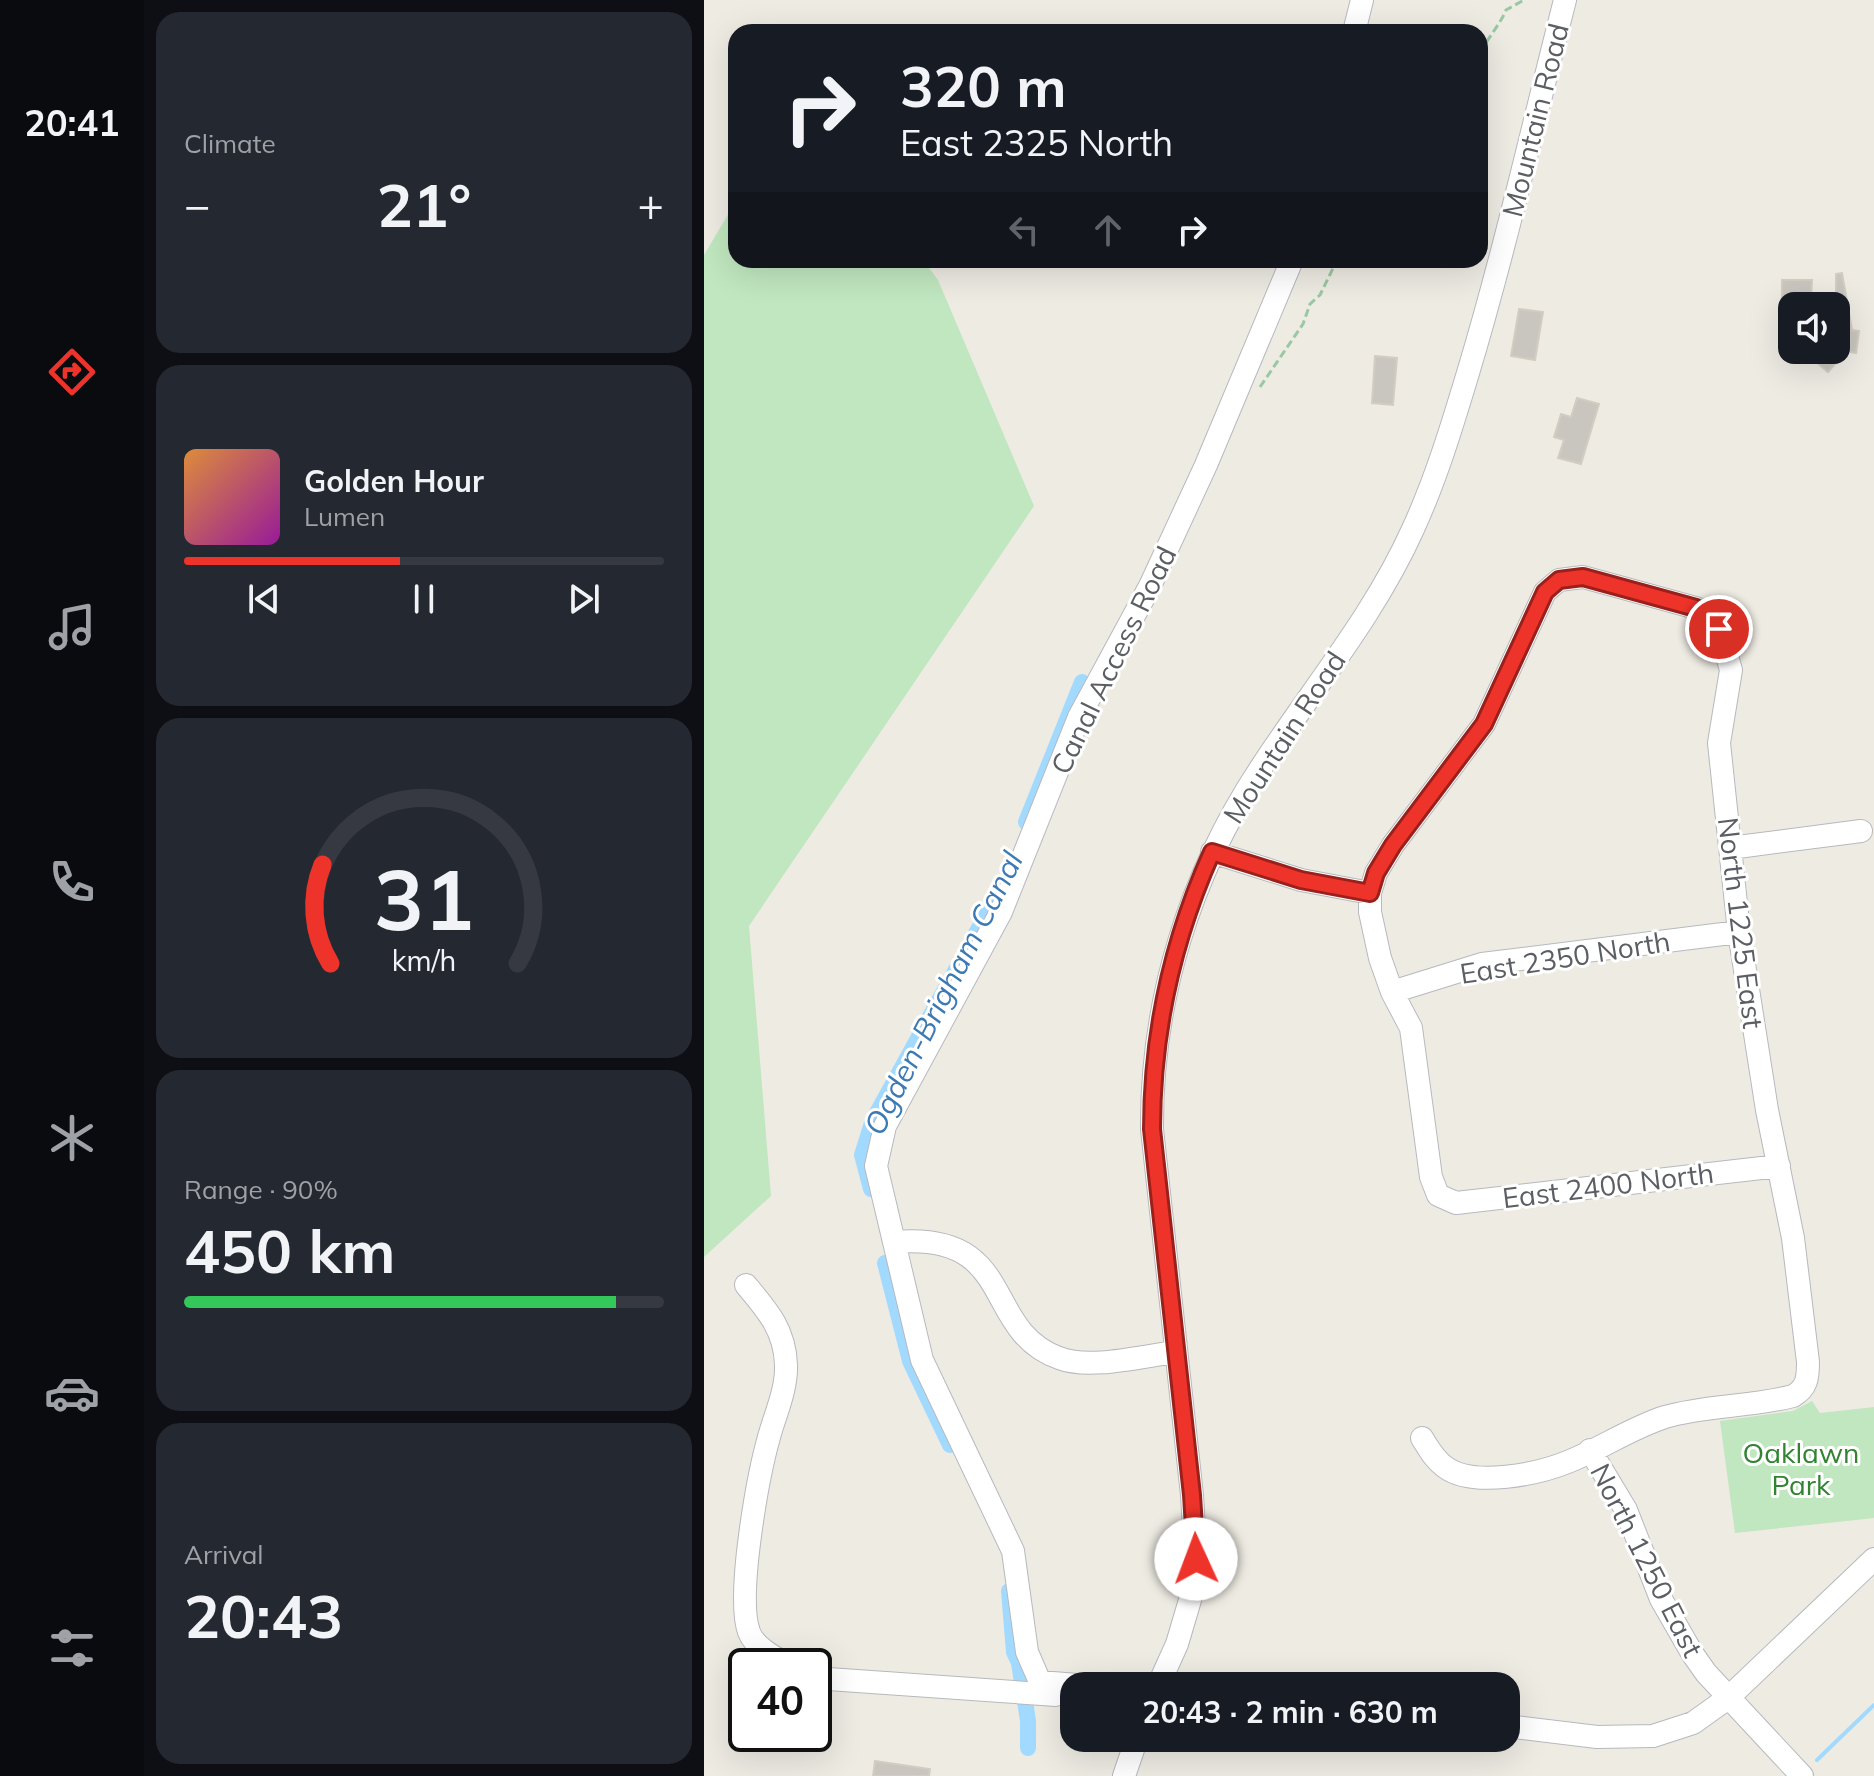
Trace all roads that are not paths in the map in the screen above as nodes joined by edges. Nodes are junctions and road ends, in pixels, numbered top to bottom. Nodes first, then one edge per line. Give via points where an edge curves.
1 (1362, 0) edge
2 (1565, 0) edge
3 (1356, 24) edge
4 (1289, 268) edge
5 (1861, 831) dead end
6 (1730, 848) junction
7 (1212, 852) junction
8 (1370, 893) junction
9 (1739, 932) junction
10 (1392, 992) junction
11 (1779, 1166) junction
12 (895, 1242) junction
13 (746, 1285) dead end
14 (1176, 1352) junction
15 (1422, 1438) dead end
16 (1590, 1450) junction
17 (1874, 1559) edge
18 (764, 1648) edge
19 (1164, 1672) edge
20 (832, 1679) edge
21 (1060, 1684) edge
22 (1060, 1696) edge
23 (1728, 1698) junction
24 (1520, 1728) edge
25 (1132, 1752) edge
26 (1124, 1776) edge
27 (1802, 1776) edge

1 - 3 street
2 - 7 street, Mountain Road via 1484,318 1413,530 1386,582 1261,766
4 - 12 street, Canal Access Road via 1150,586 1079,717 1001,912 885,1126 876,1166
5 - 6 street
6 - 8 street, North 1225 East via 1719,743 1731,670 1719,629 1696,608 1583,577 1552,586 1484,724 1393,845
6 - 9 street, North 1225 East
7 - 8 street via 1301,880
7 - 14 street, Mountain Road via 1171,968 1151,1085
8 - 10 street via 1373,933
9 - 10 street, East 2350 North via 1482,964
9 - 11 street, North 1225 East
10 - 11 street, East 2400 North via 1411,1028 1431,1177 1438,1195 1456,1203
11 - 16 street, North 1225 East via 1804,1331 1805,1387 1781,1399 1665,1417
12 - 14 street via 937,1243 970,1257 995,1286 1026,1338 1062,1359 1088,1363
12 - 21 street, Canal Access Road via 922,1360 1013,1551 1027,1652 1040,1682
13 - 18 street via 774,1318 786,1366 744,1587 749,1632
14 - 19 street, Mountain Road via 1196,1559 1177,1644
15 - 16 street via 1447,1469 1464,1476 1526,1473
16 - 23 street, North 1250 East via 1626,1510 1677,1629
17 - 23 street
20 - 22 street
23 - 24 street via 1693,1723 1653,1736 1597,1737
23 - 27 street, North 1250 East
25 - 26 street

